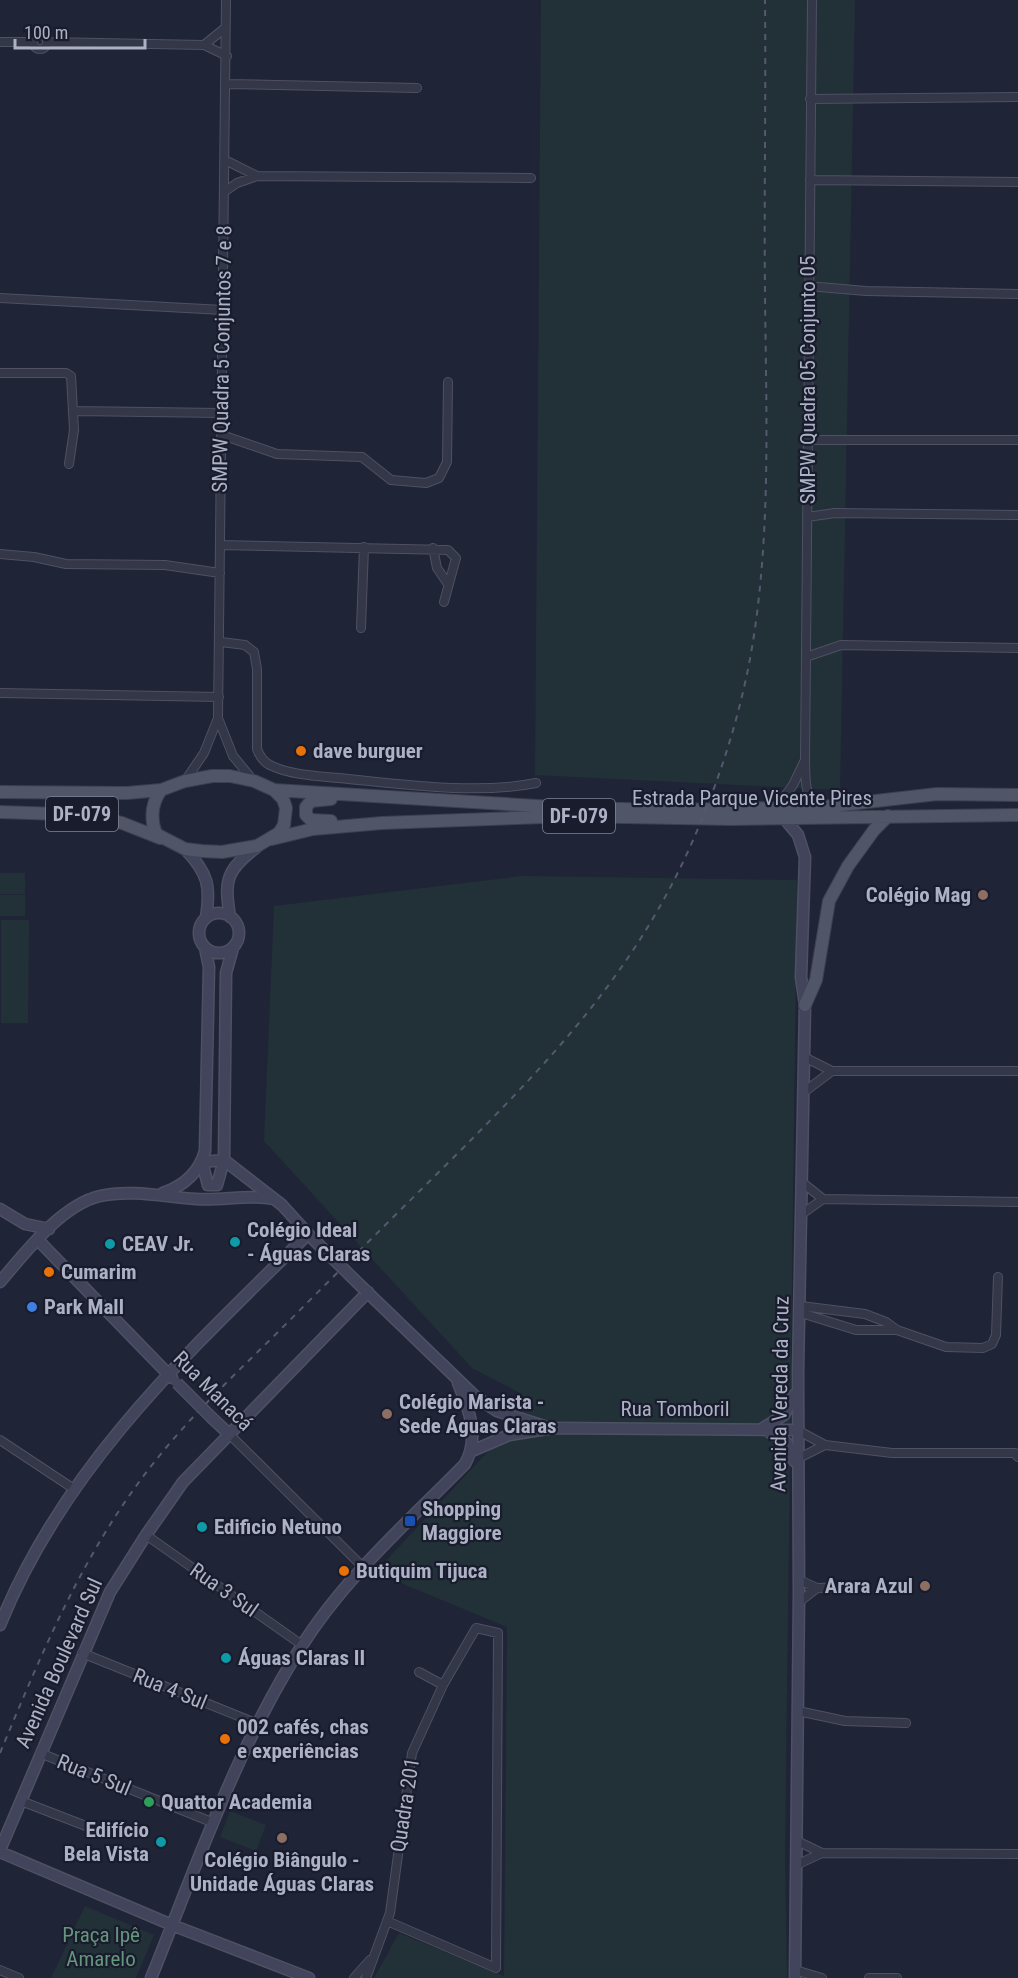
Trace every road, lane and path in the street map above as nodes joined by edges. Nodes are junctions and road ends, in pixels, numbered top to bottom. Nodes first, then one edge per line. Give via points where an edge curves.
1 (226, 0) edge
2 (812, 0) edge
3 (225, 28) junction
4 (0, 42) edge
5 (204, 45) junction
6 (227, 56) junction
7 (226, 84) junction
8 (417, 88) dead end
9 (1018, 97) edge
10 (810, 99) junction
11 (225, 160) junction
12 (257, 176) junction
13 (531, 178) dead end
14 (810, 180) junction
15 (1018, 182) edge
16 (224, 192) junction
17 (808, 286) junction
18 (1018, 294) edge
19 (0, 298) edge
20 (223, 310) junction
21 (0, 373) edge
22 (448, 382) dead end
23 (74, 411) junction
24 (221, 413) junction
25 (222, 435) junction
26 (806, 440) junction
27 (1018, 440) edge
28 (69, 464) dead end
29 (1018, 515) edge
30 (807, 517) junction
31 (220, 545) junction
32 (364, 547) junction
33 (433, 549) junction
34 (0, 554) edge
35 (220, 573) junction
36 (448, 584) junction
37 (444, 602) dead end
38 (361, 628) dead end
39 (221, 642) junction
40 (1018, 648) edge
41 (806, 657) junction
42 (0, 693) edge
43 (219, 698) junction
44 (218, 718) junction
45 (805, 761) junction
46 (185, 781) junction
47 (254, 781) junction
48 (536, 783) dead end
49 (162, 790) junction
50 (274, 790) junction
51 (0, 792) edge
52 (1018, 795) edge
53 (397, 797) junction
54 (823, 807) junction
55 (0, 812) edge
56 (780, 813) junction
57 (1018, 815) edge
58 (888, 816) junction
59 (382, 824) junction
60 (160, 838) junction
61 (272, 839) junction
62 (257, 846) junction
63 (185, 849) junction
64 (230, 917) junction
65 (206, 918) junction
66 (205, 948) junction
67 (232, 948) junction
68 (805, 1005) junction
69 (804, 1057) junction
70 (832, 1071) junction
71 (1018, 1071) edge
72 (804, 1092) junction
73 (224, 1160) junction
74 (202, 1162) junction
75 (803, 1183) junction
76 (160, 1195) junction
77 (274, 1199) junction
78 (823, 1199) junction
79 (1018, 1202) edge
80 (0, 1209) edge
81 (802, 1214) junction
82 (25, 1224) junction
83 (49, 1229) junction
84 (310, 1236) junction
85 (34, 1244) junction
86 (998, 1277) dead end
87 (0, 1282) edge
88 (367, 1291) junction
89 (801, 1309) junction
90 (897, 1330) junction
91 (798, 1372) junction
92 (167, 1374) junction
93 (458, 1383) junction
94 (553, 1428) junction
95 (763, 1428) junction
96 (797, 1430) junction
97 (229, 1434) junction
98 (0, 1440) edge
99 (825, 1445) junction
100 (472, 1451) junction
101 (1018, 1457) edge
102 (797, 1459) junction
103 (74, 1490) junction
104 (798, 1501) junction
105 (146, 1535) junction
106 (363, 1567) junction
107 (799, 1580) junction
108 (848, 1587) dead end
109 (817, 1588) junction
110 (799, 1602) junction
111 (1, 1622) edge
112 (302, 1645) junction
113 (82, 1653) junction
114 (419, 1671) dead end
115 (443, 1685) junction
116 (798, 1711) junction
117 (906, 1723) dead end
118 (258, 1725) junction
119 (40, 1754) junction
120 (21, 1801) junction
121 (214, 1823) junction
122 (104, 1833) dead end
123 (796, 1841) junction
124 (0, 1851) edge
125 (822, 1853) junction
126 (1018, 1854) edge
127 (796, 1865) junction
128 (387, 1921) junction
129 (172, 1925) junction
130 (375, 1955) junction
131 (0, 1970) edge
132 (795, 1974) edge
133 (19, 1978) edge
134 (151, 1978) edge
135 (309, 1978) edge
136 (354, 1978) edge
137 (366, 1978) edge
138 (822, 1978) edge
139 (869, 1978) edge
140 (897, 1978) edge

1 - 3 street, SMPW Quadra 5 Conjuntos 7 e 8
2 - 10 street, SMPW Quadra 05 Conjunto 05
3 - 5 street
3 - 6 street, SMPW Quadra 5 Conjuntos 7 e 8
4 - 5 street via 32,42 40,50 47,42
5 - 6 street
6 - 7 street, SMPW Quadra 5 Conjuntos 7 e 8
7 - 8 street
7 - 11 street, SMPW Quadra 5 Conjuntos 7 e 8
9 - 10 street
10 - 14 street, SMPW Quadra 05 Conjunto 05
11 - 12 street
11 - 16 street, SMPW Quadra 5 Conjuntos 7 e 8
12 - 13 street
12 - 16 street
14 - 15 street
14 - 17 street, SMPW Quadra 05 Conjunto 05
16 - 20 street, SMPW Quadra 5 Conjuntos 7 e 8
17 - 18 street
17 - 26 street, SMPW Quadra 05 Conjunto 05
19 - 20 street
20 - 24 street, SMPW Quadra 5 Conjuntos 7 e 8
21 - 23 street via 69,374 73,378
22 - 25 street via 447,462 439,478 426,483 392,480 362,457 277,454
23 - 24 street
23 - 28 street
24 - 25 street, SMPW Quadra 5 Conjuntos 7 e 8
25 - 31 street, SMPW Quadra 5 Conjuntos 7 e 8
26 - 27 street
26 - 30 street, SMPW Quadra 05 Conjunto 05
29 - 30 street via 845,513
30 - 41 street, SMPW Quadra 05 Conjunto 05
31 - 32 street
31 - 35 street, SMPW Quadra 5 Conjuntos 7 e 8
32 - 33 street
32 - 38 street
33 - 36 street via 437,568
33 - 36 street via 454,553 455,566
34 - 35 street via 66,564 165,565
35 - 39 street, SMPW Quadra 5 Conjuntos 7 e 8
36 - 37 street
39 - 43 street, SMPW Quadra 5 Conjuntos 7 e 8
39 - 48 street via 245,645 254,652 257,750 273,767 323,776 482,788
40 - 41 street via 842,645
41 - 45 street, SMPW Quadra 05 Conjunto 05
42 - 43 street
43 - 44 street, SMPW Quadra 5 Conjuntos 7 e 8
44 - 46 street, SMPW Quadra 5 Conjuntos 7 e 8 via 204,753
44 - 47 street, SMPW Quadra 5 Conjuntos 7 e 8 via 233,756
45 - 54 street, SMPW Quadra 05 Conjunto 05 via 808,795
45 - 56 street, SMPW Quadra 05 Conjunto 05
46 - 47 main road, DF-079 via 212,776
46 - 49 main road, DF-079
47 - 50 main road, DF-079
49 - 51 main road, DF-079
49 - 60 main road via 152,811 152,823
50 - 53 main road, Estrada Parque Vicente Pires / DF-079
50 - 61 main road via 284,799 286,817
52 - 54 main road, Estrada Parque Vicente Pires / DF-079 via 938,794
53 - 56 main road, Estrada Parque Vicente Pires / DF-079 via 570,808
53 - 59 main road via 377,801 319,799 310,801 306,807 311,820
54 - 56 main road, Estrada Parque Vicente Pires / DF-079
55 - 60 main road, DF-079 via 89,815
56 - 58 main road, Estrada Parque Vicente Pires / DF-079
56 - 59 main road, Estrada Parque Vicente Pires / DF-079 via 679,819 572,816
56 - 68 street, Avenida Vereda da Cruz via 798,835 805,857 801,977
57 - 58 main road, Estrada Parque Vicente Pires / DF-079
58 - 68 main road via 848,866 829,901 816,980
59 - 61 main road, Estrada Parque Vicente Pires / DF-079 via 313,829
60 - 63 main road, DF-079
61 - 62 main road, DF-079
62 - 63 main road, DF-079 via 222,852
62 - 64 street via 240,859 227,879
63 - 65 street via 200,864 207,879 210,895
64 - 65 street via 218,914
64 - 67 street via 238,932
65 - 66 street via 199,933
66 - 67 street via 214,953
66 - 74 street via 209,967 207,1136
67 - 73 street via 226,973
68 - 69 street, Avenida Vereda da Cruz
69 - 70 street
69 - 72 street, Avenida Vereda da Cruz
70 - 71 street
70 - 72 street
72 - 75 street, Avenida Vereda da Cruz
73 - 74 street
73 - 74 street via 215,1187 208,1185
73 - 77 street, Rua Tomboril
74 - 76 street via 186,1181
75 - 78 street
75 - 81 street, Avenida Vereda da Cruz
76 - 77 street via 196,1200 244,1196
76 - 83 street via 116,1194 90,1199 69,1210
77 - 84 street, Rua Tomboril
78 - 79 street
78 - 81 street
80 - 82 street
81 - 89 street, Avenida Vereda da Cruz
82 - 83 street
82 - 85 street
83 - 85 street
84 - 88 street, Rua Tomboril, bridge
84 - 92 street
85 - 87 street
85 - 92 street, Rua Manacá
86 - 90 street via 996,1335 989,1347 946,1347
88 - 93 street, Rua Tomboril
88 - 97 street, Avenida Boulevard Sul
89 - 90 street via 856,1330
89 - 90 street via 865,1314
89 - 91 street, Avenida Vereda da Cruz
91 - 95 street via 789,1409
91 - 96 street, Avenida Vereda da Cruz
92 - 97 street, Rua Manacá, bridge
92 - 103 street via 117,1431
93 - 94 street, Rua Tomboril via 497,1412
93 - 100 street, Rua Tomboril via 471,1424
94 - 95 street, Rua Tomboril
94 - 100 street, Rua Tomboril via 509,1435
95 - 96 street, Rua Tomboril
95 - 104 street via 791,1448
96 - 99 street
96 - 102 street, Avenida Vereda da Cruz
97 - 105 street, Avenida Boulevard Sul via 183,1482
97 - 106 street, Rua Manacá
98 - 103 street
99 - 101 street via 892,1453
99 - 102 street
100 - 106 street via 465,1464
102 - 104 street, Avenida Vereda da Cruz
103 - 111 street via 35,1551
104 - 107 street, Avenida Vereda da Cruz
105 - 112 street, Rua 3 Sul
105 - 113 street, Avenida Boulevard Sul via 110,1592
106 - 112 street
107 - 109 street
107 - 110 street, Avenida Vereda da Cruz
108 - 109 street
109 - 110 street
110 - 116 street, Avenida Vereda da Cruz
112 - 118 street
113 - 118 street, Rua 4 Sul
113 - 119 street, Avenida Boulevard Sul
114 - 115 street
115 - 128 street, Quadra 201 via 408,1766
115 - 128 street, Quadra 201 via 476,1628 498,1633 496,1968
116 - 117 street via 845,1721
116 - 123 street, Avenida Vereda da Cruz
118 - 121 street
119 - 120 street, Avenida Boulevard Sul
119 - 121 street, Rua 5 Sul
120 - 122 street
120 - 124 street, Avenida Boulevard Sul
121 - 129 street
123 - 125 street
123 - 127 street, Avenida Vereda da Cruz
124 - 129 street
125 - 126 street
125 - 127 street
127 - 132 street, Avenida Vereda da Cruz
128 - 130 street, Quadra 201
129 - 134 street
129 - 135 street
130 - 136 street, Quadra 201
130 - 137 street, Quadra 201
131 - 133 street
132 - 138 street
139 - 140 street

